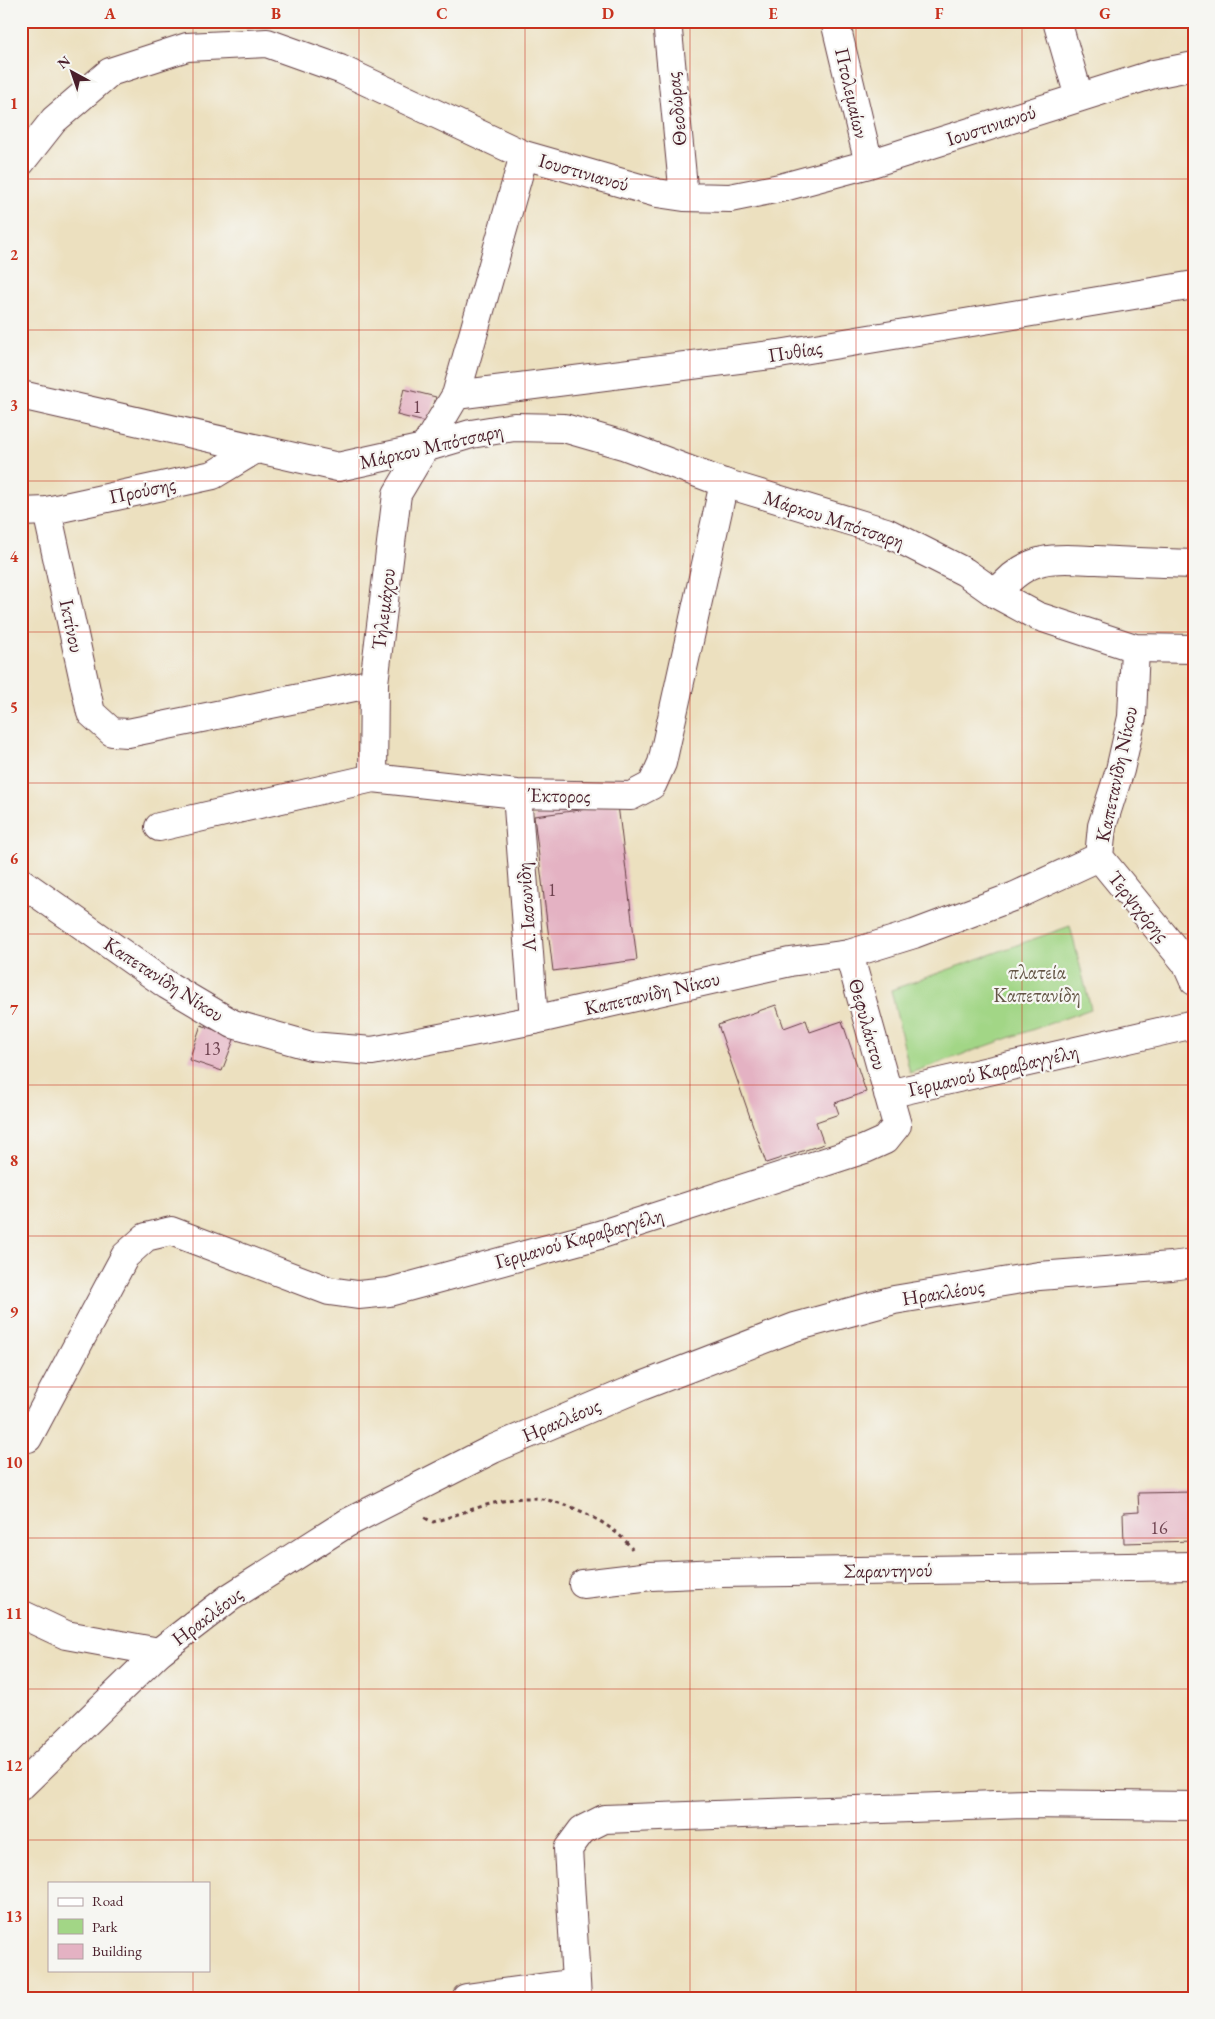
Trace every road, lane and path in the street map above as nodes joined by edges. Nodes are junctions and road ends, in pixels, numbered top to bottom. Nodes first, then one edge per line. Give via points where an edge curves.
1 (667, 21) edge
2 (835, 21) edge
3 (1057, 21) edge
4 (1194, 66) edge
5 (1079, 96) junction
6 (524, 155) junction
7 (21, 162) edge
8 (869, 164) junction
9 (684, 197) junction
10 (1194, 285) edge
11 (21, 395) edge
12 (456, 396) junction
13 (424, 448) junction
14 (256, 449) junction
15 (724, 483) junction
16 (34, 511) edge
17 (1194, 564) edge
18 (996, 594) junction
19 (1135, 648) junction
20 (1194, 649) edge
21 (374, 683) junction
22 (373, 778) junction
23 (517, 794) junction
24 (159, 827) dead end
25 (1099, 857) junction
26 (21, 882) edge
27 (849, 954) junction
28 (1191, 968) edge
29 (534, 1020) junction
30 (1194, 1024) edge
31 (888, 1094) junction
32 (1194, 1263) edge
33 (28, 1438) dead end
34 (387, 1502) junction
35 (1194, 1566) edge
36 (651, 1576) junction
37 (583, 1584) dead end
38 (21, 1614) edge
39 (158, 1652) junction
40 (21, 1786) edge
41 (1194, 1806) edge
42 (577, 1991) edge
43 (466, 1998) edge

1 - 9 street, Θεοδώρας
2 - 8 street, Πτολεμαίων
3 - 5 street
4 - 5 street, Ιουστινιανού
5 - 8 street, Ιουστινιανού
6 - 7 street, Ιουστινιανού via 340,69 266,43 188,47 110,72 54,120
6 - 9 street, Ιουστινιανού via 657,193
6 - 12 street
8 - 9 street, Ιουστινιανού via 730,198
10 - 12 street, Πυθίας via 779,354
11 - 14 street, Μάρκου Μπότσαρη
12 - 13 street
13 - 14 street, Μάρκου Μπότσαρη via 338,467
13 - 15 street, Μάρκου Μπότσαρη via 471,434 514,427 564,428 623,445
13 - 21 street, Τηλεμάχου via 398,494
14 - 16 street, Προύσης via 212,475
15 - 18 street, Μάρκου Μπότσαρη via 886,532 965,572
15 - 23 street, Έκτορος via 662,763 652,785 631,796
16 - 21 street, Ικτίνου via 91,712 112,732 128,733
17 - 18 street via 1070,559 1044,561 1015,575
18 - 19 street, Μάρκου Μπότσαρη via 1037,616
19 - 20 street, Μάρκου Μπότσαρη
19 - 25 street, Καπετανίδη Νίκου via 1132,717 1102,826
21 - 22 street, Τηλεμάχου
22 - 23 street, Έκτορος
22 - 24 street, Έκτορος
23 - 29 street, Λ. Ιασωνίδη
25 - 27 street, Καπετανίδη Νίκου via 1015,896 914,934
25 - 28 street, Τερψιχόρης
26 - 29 street, Καπετανίδη Νίκου via 167,985 233,1024 311,1046 372,1051
27 - 29 street, Καπετανίδη Νίκου via 790,962
27 - 31 street, Θεφυλάκτου
30 - 31 street, Γερμανού Καραβαγγέλη
31 - 33 street, Γερμανού Καραβαγγέλη via 897,1125 885,1140 865,1149 599,1235 389,1292 358,1295 330,1291 171,1231 146,1238 125,1256
32 - 34 street, Ηρακλέους via 1039,1276 894,1300 795,1326 493,1448
34 - 36 path via 434,1522 499,1502 528,1498 554,1503 594,1516 624,1538
34 - 39 street, Ηρακλέους via 347,1523 236,1593
35 - 36 street, Σαραντηνού
36 - 37 street, Σαραντηνού
38 - 39 street via 66,1635
39 - 40 street, Ηρακλέους
41 - 42 street via 1025,1804 604,1819 582,1830 568,1849
42 - 43 street

